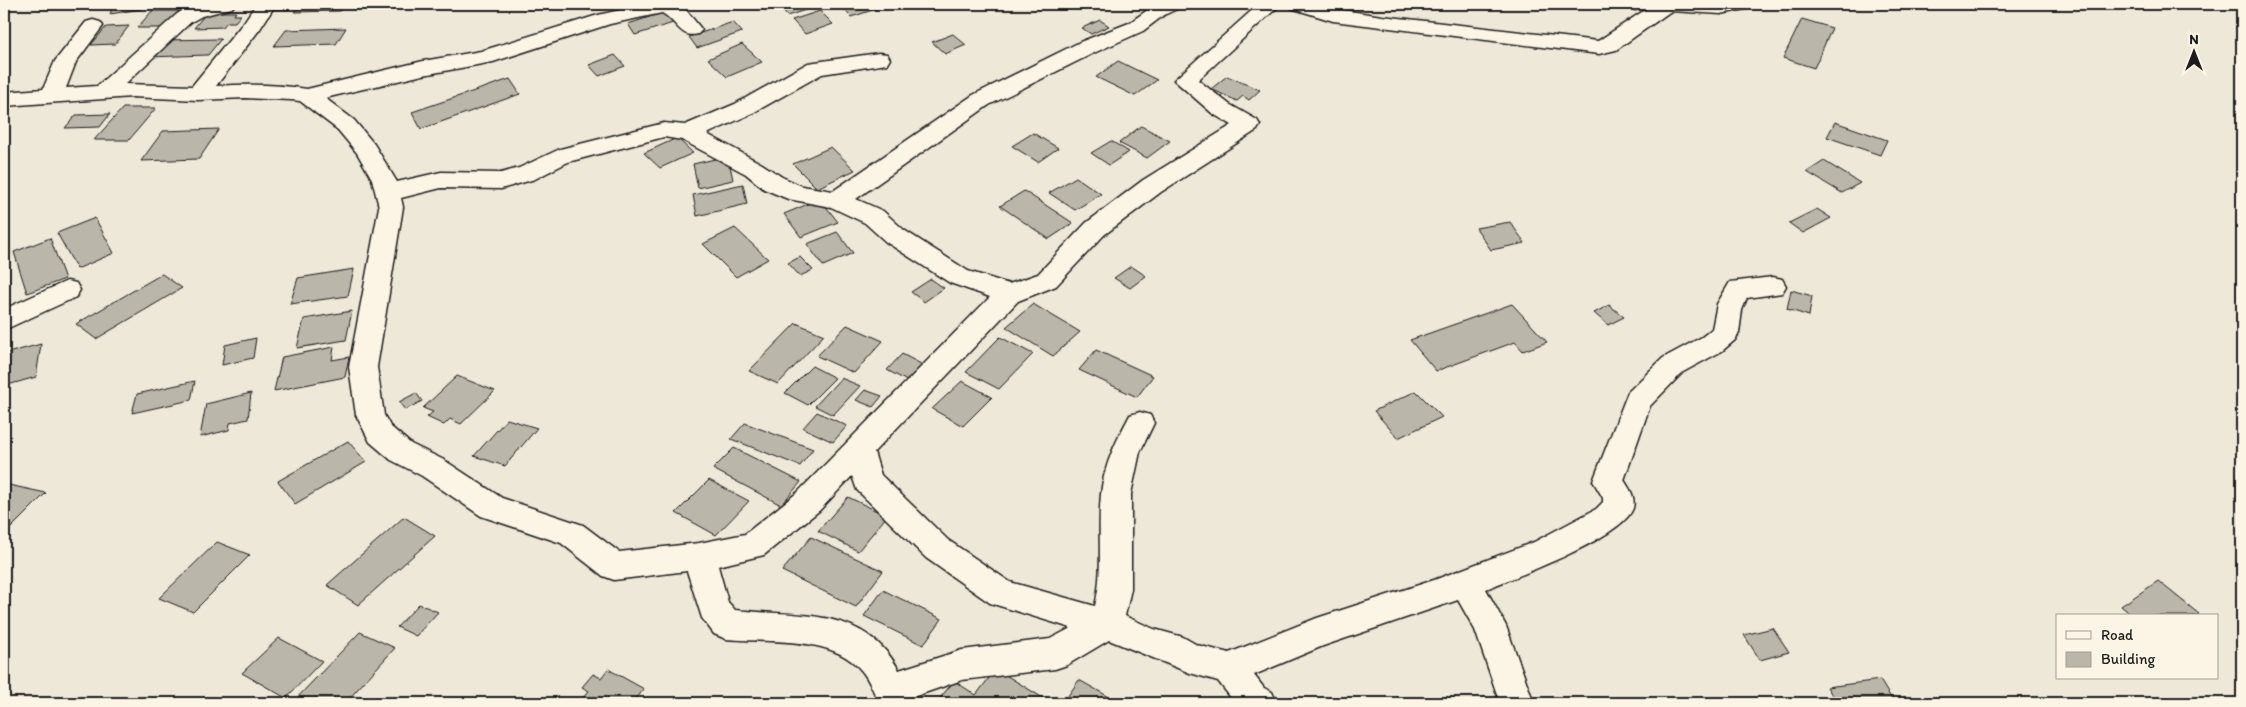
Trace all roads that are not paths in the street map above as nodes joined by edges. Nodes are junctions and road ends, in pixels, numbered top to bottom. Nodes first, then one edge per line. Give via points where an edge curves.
1 (226, 4) edge
2 (266, 4) edge
3 (1172, 4) edge
4 (1271, 4) edge
5 (1298, 4) edge
6 (1681, 4) edge
7 (1743, 4) edge
8 (669, 5) edge
9 (93, 26) dead end
10 (691, 30) dead end
11 (879, 59) dead end
12 (104, 91) junction
13 (198, 94) junction
14 (46, 95) junction
15 (307, 96) junction
16 (4, 99) edge
17 (688, 133) junction
18 (388, 194) junction
19 (837, 200) junction
20 (1773, 286) dead end
21 (67, 290) dead end
22 (1009, 294) junction
23 (4, 320) edge
24 (1140, 423) dead end
25 (859, 450) junction
26 (699, 556) junction
27 (1465, 582) junction
28 (1107, 624) junction
29 (1229, 670) junction
30 (894, 696) edge
31 (1260, 703) edge
32 (1517, 703) edge

1 - 12 street via 194,11 184,18
2 - 13 street
3 - 19 street via 1136,27 981,100
4 - 22 street via 1184,80 1221,109 1249,124 1152,186 1095,229 1048,280
5 - 6 street via 1333,15 1599,48 1666,5
6 - 7 street via 1722,8
8 - 10 street
8 - 15 street via 605,19 485,57 423,68
9 - 14 street via 66,61 52,94
11 - 17 street via 816,68 743,109
12 - 13 street
12 - 14 street
13 - 15 street via 245,91
14 - 16 street
15 - 18 street via 346,125 384,179
17 - 18 street via 664,130 560,158 502,181 441,180
17 - 19 street via 773,183 797,193
18 - 26 street via 391,207 363,367 370,415 380,434 401,452 433,468 492,507 572,534 614,566
19 - 22 street via 874,217 902,241 959,277
20 - 27 street via 1739,289 1726,313 1725,333 1712,344 1673,365 1638,400 1608,481 1618,496 1618,507 1607,518 1545,551
21 - 23 street
22 - 25 street
24 - 28 street via 1126,452 1116,494 1115,589
25 - 26 street via 809,502 753,546
25 - 28 street via 868,481 937,549 1001,593
26 - 30 street via 714,608 726,624 834,634 873,659
27 - 29 street via 1317,633
27 - 32 street via 1490,626
28 - 29 street via 1150,643
28 - 30 street via 1055,654 962,665
29 - 31 street via 1252,699

